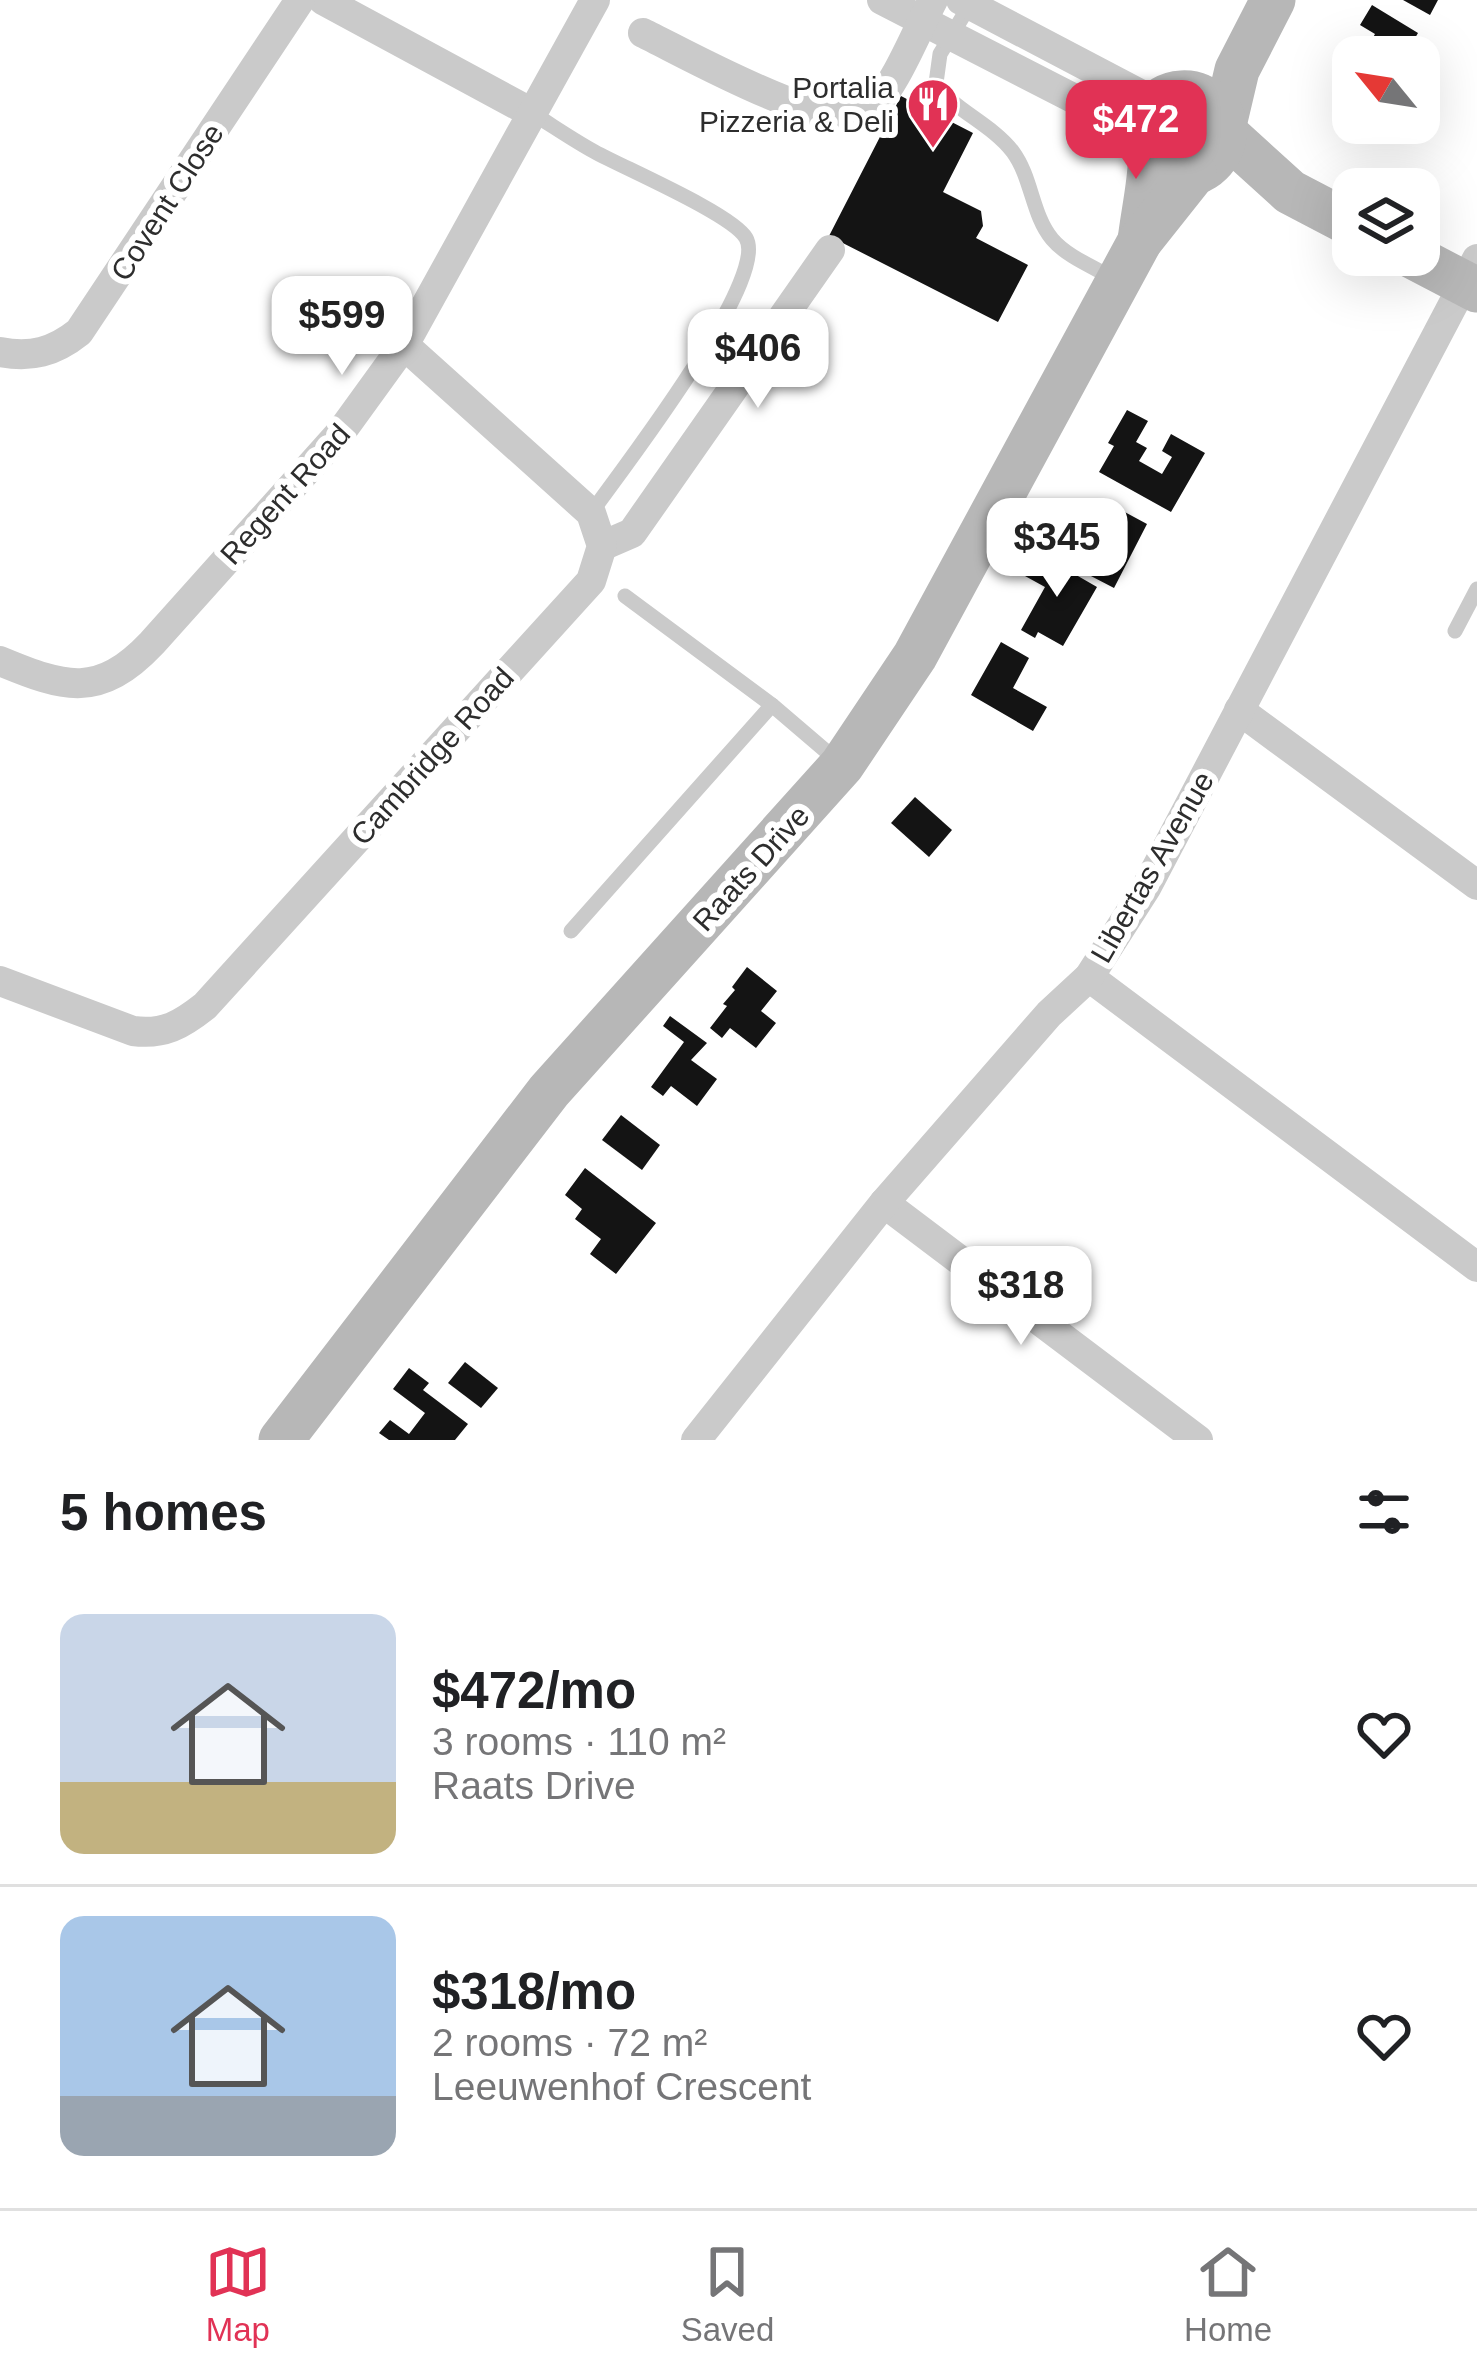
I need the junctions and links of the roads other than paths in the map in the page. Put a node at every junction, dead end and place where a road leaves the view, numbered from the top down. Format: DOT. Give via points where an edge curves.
graph roads {
  1 [pos="301,0"];
  2 [pos="323,0"];
  3 [pos="595,0"];
  4 [pos="882,0"];
  5 [pos="1256,0"];
  6 [pos="1273,0"];
  7 [pos="968,2"];
  8 [pos="927,10"];
  9 [pos="643,34"];
  10 [pos="951,35"];
  11 [pos="532,113"];
  12 [pos="1157,122"];
  13 [pos="1211,150"];
  14 [pos="1332,214"];
  15 [pos="1140,241"];
  16 [pos="830,250"];
  17 [pos="1440,266"];
  18 [pos="1473,278"];
  19 [pos="1119,281"];
  20 [pos="404,345"];
  21 [pos="0,352"];
  22 [pos="591,513"];
  23 [pos="602,546"];
  24 [pos="1477,589"];
  25 [pos="625,596"];
  26 [pos="1455,631"];
  27 [pos="0,661"];
  28 [pos="772,705"];
  29 [pos="1239,710"];
  30 [pos="842,765"];
  31 [pos="1477,885"];
  32 [pos="571,931"];
  33 [pos="1089,977"];
  34 [pos="0,981"];
  35 [pos="884,1202"];
  36 [pos="1477,1267"];
  37 [pos="281,1440"];
  38 [pos="696,1440"];
  39 [pos="1198,1440"];
  1 -- 21 [label="street, Covent Close" via="79,332 48,351"];
  2 -- 11 [label="street"];
  3 -- 11 [label="street, Regent Road"];
  4 -- 8 [label="street"];
  5 -- 12 [label="street" via="1218,64"];
  6 -- 13 [label="street, Raats Drive" via="1237,70"];
  7 -- 10 [label="lane"];
  7 -- 12 [label="street"];
  8 -- 9 [label="street" via="871,109 844,119 795,106"];
  8 -- 10 [label="street"];
  10 -- 12 [label="street"];
  10 -- 19 [label="lane" via="935,73 940,90 1013,152 1050,237"];
  11 -- 20 [label="street, Regent Road"];
  11 -- 22 [label="lane" via="735,226 749,246 745,276 721,326"];
  12 -- 13 [label="street" via="1169,171"];
  12 -- 13 [label="street" via="1208,100"];
  12 -- 15 [label="street, Raats Drive"];
  13 -- 14 [label="street"];
  13 -- 15 [label="street, Raats Drive"];
  15 -- 19 [label="street, Raats Drive"];
  16 -- 23 [label="street" via="632,533"];
  17 -- 18 [label="street"];
  18 -- 29 [label="street, Libertas Avenue"];
  19 -- 30 [label="street, Raats Drive" via="915,656"];
  20 -- 22 [label="street"];
  20 -- 27 [label="street, Regent Road" via="341,432 126,668 76,685"];
  22 -- 23 [label="street"];
  23 -- 34 [label="street, Cambridge Road" via="583,591 180,1025 133,1031"];
  24 -- 26 [label="lane"];
  25 -- 28 [label="lane"];
  28 -- 30 [label="lane"];
  28 -- 32 [label="lane"];
  29 -- 31 [label="street"];
  29 -- 33 [label="street, Libertas Avenue" via="1146,888"];
  30 -- 37 [label="street, Raats Drive" via="549,1091"];
  33 -- 35 [label="street, Libertas Avenue"];
  33 -- 36 [label="street"];
  35 -- 38 [label="street, Libertas Avenue"];
  35 -- 39 [label="street"];
}
